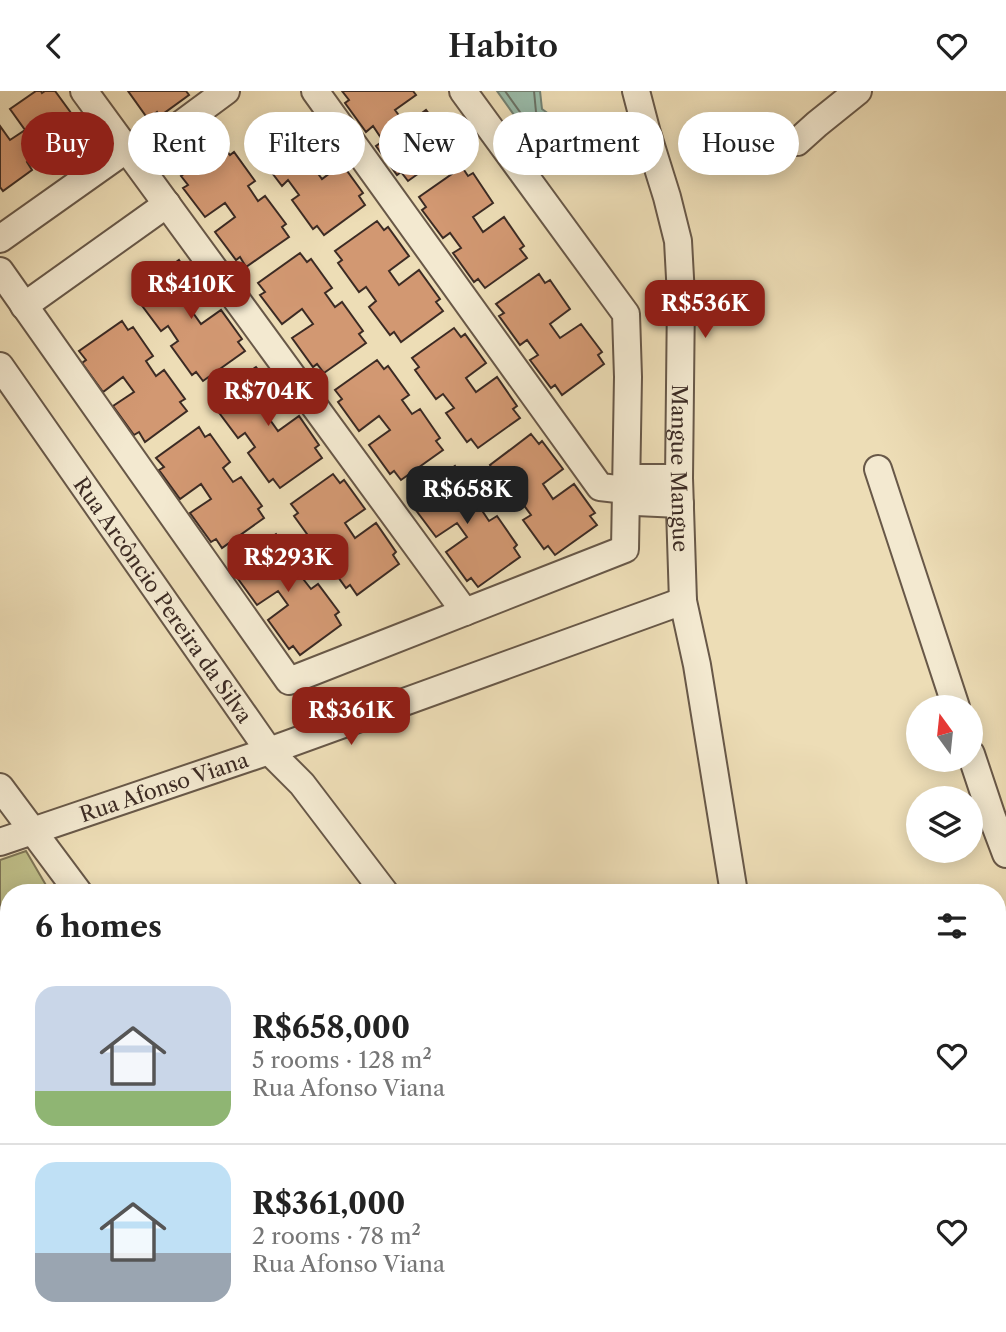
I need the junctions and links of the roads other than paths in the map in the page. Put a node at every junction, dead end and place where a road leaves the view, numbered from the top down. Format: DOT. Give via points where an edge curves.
graph roads {
  1 [pos="84,91"];
  2 [pos="226,91"];
  3 [pos="315,91"];
  4 [pos="463,91"];
  5 [pos="636,91"];
  6 [pos="858,91"];
  7 [pos="194,112"];
  8 [pos="799,140"];
  9 [pos="128,151"];
  10 [pos="128,155"];
  11 [pos="146,175"];
  12 [pos="167,204"];
  13 [pos="0,239"];
  14 [pos="0,271"];
  15 [pos="24,306"];
  16 [pos="0,366"];
  17 [pos="878,469"];
  18 [pos="679,478"];
  19 [pos="626,490"];
  20 [pos="680,504"];
  21 [pos="683,601"];
  22 [pos="465,611"];
  23 [pos="952,695"];
  24 [pos="269,751"];
  25 [pos="980,772"];
  26 [pos="0,787"];
  27 [pos="999,812"];
  28 [pos="33,830"];
  29 [pos="0,842"];
  30 [pos="1006,854"];
  31 [pos="72,884"];
  32 [pos="378,884"];
  33 [pos="733,884"];
  1 -- 9 [label="street"];
  2 -- 7 [label="street"];
  3 -- 19 [label="street" via="600,487"];
  4 -- 19 [label="street" via="626,314"];
  5 -- 18 [label="street, Mangue Mangue" via="678,241"];
  6 -- 8 [label="street"];
  10 -- 13 [label="street"];
  11 -- 12 [label="street"];
  12 -- 15 [label="street"];
  12 -- 22 [label="street"];
  14 -- 15 [label="street"];
  15 -- 22 [label="street" via="289,681"];
  16 -- 24 [label="street, Rua Arcôncio Pereira da Silva"];
  17 -- 23 [label="street"];
  18 -- 19 [label="street" via="638,478"];
  18 -- 20 [label="street, Mangue Mangue"];
  19 -- 20 [label="street" via="636,502"];
  19 -- 22 [label="street" via="625,549"];
  20 -- 21 [label="street, Mangue Mangue"];
  21 -- 24 [label="street, Rua Afonso Viana"];
  21 -- 33 [label="street, Mangue Mangue"];
  24 -- 28 [label="street, Rua Afonso Viana"];
  24 -- 32 [label="street, Rua Arcôncio Pereira da Silva" via="302,784"];
  25 -- 27 [label="street"];
  26 -- 28 [label="street"];
  27 -- 30 [label="street"];
  28 -- 29 [label="street, Rua Afonso Viana"];
  28 -- 31 [label="street"];
}
